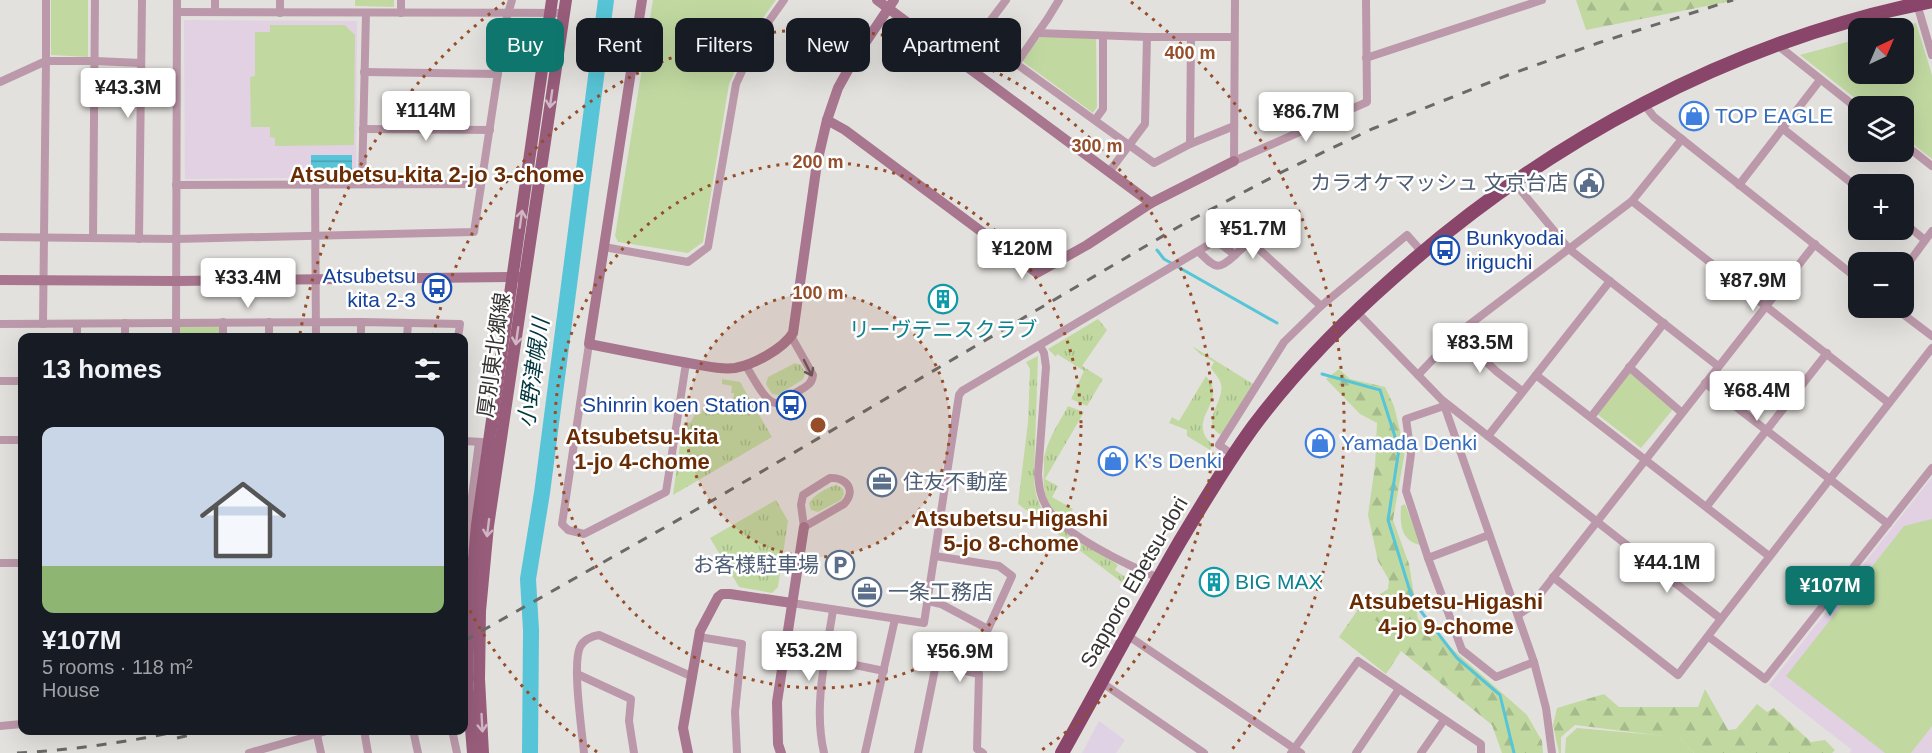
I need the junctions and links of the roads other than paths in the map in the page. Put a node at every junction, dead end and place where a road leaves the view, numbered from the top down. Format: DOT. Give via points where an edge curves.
graph roads {
  1 [pos="46,0"];
  2 [pos="95,0"];
  3 [pos="142,0"];
  4 [pos="177,0"];
  5 [pos="215,0"];
  6 [pos="280,0"];
  7 [pos="401,0"];
  8 [pos="512,0"];
  9 [pos="552,0"];
  10 [pos="566,0"];
  11 [pos="642,0"];
  12 [pos="784,0"];
  13 [pos="877,0"];
  14 [pos="1006,0"];
  15 [pos="1059,0"];
  16 [pos="1235,0"];
  17 [pos="1366,0"];
  18 [pos="1542,0"];
  19 [pos="1932,1"];
  20 [pos="891,4"];
  21 [pos="1917,4"];
  22 [pos="177,12"];
  23 [pos="215,12"];
  24 [pos="280,12"];
  25 [pos="509,12"];
  26 [pos="366,13"];
  27 [pos="400,13"];
  28 [pos="550,13"];
  29 [pos="564,13"];
  30 [pos="908,18"];
  31 [pos="993,18"];
  32 [pos="1038,33"];
  33 [pos="1103,36"];
  34 [pos="1147,37"];
  35 [pos="1191,37"];
  36 [pos="1234,37"];
  37 [pos="1776,44"];
  38 [pos="1932,54"];
  39 [pos="1021,57"];
  40 [pos="1366,58"];
  41 [pos="94,61"];
  42 [pos="46,62"];
  43 [pos="141,63"];
  44 [pos="1021,68"];
  45 [pos="364,72"];
  46 [pos="975,72"];
  47 [pos="498,74"];
  48 [pos="1820,80"];
  49 [pos="0,82"];
  50 [pos="1848,101"];
  51 [pos="1643,103"];
  52 [pos="827,120"];
  53 [pos="1095,120"];
  54 [pos="1234,126"];
  55 [pos="1782,128"];
  56 [pos="363,129"];
  57 [pos="490,130"];
  58 [pos="1682,139"];
  59 [pos="1190,144"];
  60 [pos="1130,145"];
  61 [pos="1914,152"];
  62 [pos="1234,161"];
  63 [pos="1932,166"];
  64 [pos="1109,172"];
  65 [pos="1848,180"];
  66 [pos="1514,182"];
  67 [pos="315,184"];
  68 [pos="362,184"];
  69 [pos="482,184"];
  70 [pos="176,185"];
  71 [pos="1739,185"];
  72 [pos="1632,201"];
  73 [pos="1151,203"];
  74 [pos="1914,231"];
  75 [pos="1932,231"];
  76 [pos="0,237"];
  77 [pos="316,237"];
  78 [pos="43,238"];
  79 [pos="93,238"];
  80 [pos="139,239"];
  81 [pos="176,240"];
  82 [pos="1925,240"];
  83 [pos="1815,244"];
  84 [pos="604,247"];
  85 [pos="1569,249"];
  86 [pos="1199,252"];
  87 [pos="1422,252"];
  88 [pos="1235,255"];
  89 [pos="1914,255"];
  90 [pos="1848,271"];
  91 [pos="519,278"];
  92 [pos="0,280"];
  93 [pos="43,280"];
  94 [pos="316,280"];
  95 [pos="177,281"];
  96 [pos="1610,281"];
  97 [pos="1321,306"];
  98 [pos="1765,306"];
  99 [pos="1356,311"];
  100 [pos="1908,318"];
  101 [pos="223,322"];
  102 [pos="269,322"];
  103 [pos="361,322"];
  104 [pos="125,323"];
  105 [pos="176,323"];
  106 [pos="316,323"];
  107 [pos="408,323"];
  108 [pos="1664,323"];
  109 [pos="0,324"];
  110 [pos="43,324"];
  111 [pos="76,324"];
  112 [pos="77,333"];
  113 [pos="125,333"];
  114 [pos="176,333"];
  115 [pos="223,333"];
  116 [pos="269,333"];
  117 [pos="316,333"];
  118 [pos="361,333"];
  119 [pos="407,333"];
  120 [pos="459,333"];
  121 [pos="1457,334"];
  122 [pos="791,336"];
  123 [pos="1932,336"];
  124 [pos="589,344"];
  125 [pos="1040,346"];
  126 [pos="1932,348"];
  127 [pos="1827,354"];
  128 [pos="686,363"];
  129 [pos="746,366"];
  130 [pos="1718,366"];
  131 [pos="1629,367"];
  132 [pos="1418,375"];
  133 [pos="1536,375"];
  134 [pos="0,381"];
  135 [pos="18,381"];
  136 [pos="1705,383"];
  137 [pos="1522,391"];
  138 [pos="1443,403"];
  139 [pos="1889,403"];
  140 [pos="1682,412"];
  141 [pos="1590,417"];
  142 [pos="1767,431"];
  143 [pos="1488,436"];
  144 [pos="0,440"];
  145 [pos="18,440"];
  146 [pos="468,441"];
  147 [pos="485,442"];
  148 [pos="1233,456"];
  149 [pos="1645,459"];
  150 [pos="1932,468"];
  151 [pos="1829,480"];
  152 [pos="1707,507"];
  153 [pos="1596,522"];
  154 [pos="1888,524"];
  155 [pos="804,527"];
  156 [pos="1489,535"];
  157 [pos="468,536"];
  158 [pos="935,556"];
  159 [pos="1769,556"];
  160 [pos="1428,558"];
  161 [pos="0,563"];
  162 [pos="18,563"];
  163 [pos="1553,577"];
  164 [pos="1159,578"];
  165 [pos="928,601"];
  166 [pos="792,603"];
  167 [pos="833,610"];
  168 [pos="1518,615"];
  169 [pos="896,619"];
  170 [pos="1721,620"];
  171 [pos="1126,635"];
  172 [pos="699,637"];
  173 [pos="1708,637"];
  174 [pos="468,647"];
  175 [pos="826,659"];
  176 [pos="1534,662"];
  177 [pos="884,671"];
  178 [pos="577,674"];
  179 [pos="693,677"];
  180 [pos="1101,682"];
  181 [pos="1399,690"];
  182 [pos="468,692"];
  183 [pos="1444,720"];
  184 [pos="18,724"];
  185 [pos="0,726"];
  186 [pos="317,735"];
  187 [pos="365,735"];
  188 [pos="414,735"];
  189 [pos="453,735"];
  190 [pos="1296,752"];
  191 [pos="249,753"];
  192 [pos="321,753"];
  193 [pos="369,753"];
  194 [pos="418,753"];
  195 [pos="457,753"];
  196 [pos="473,753"];
  197 [pos="483,753"];
  198 [pos="584,753"];
  199 [pos="634,753"];
  200 [pos="688,753"];
  201 [pos="737,753"];
  202 [pos="781,753"];
  203 [pos="824,753"];
  204 [pos="865,753"];
  205 [pos="918,753"];
  206 [pos="983,753"];
  207 [pos="1062,753"];
  208 [pos="1204,753"];
  209 [pos="1356,753"];
  210 [pos="1421,753"];
  211 [pos="1481,753"];
  212 [pos="1552,753"];
  1 -- 42 [label="street"];
  2 -- 41 [label="street"];
  3 -- 43 [label="street"];
  4 -- 22 [label="street"];
  5 -- 23 [label="street"];
  6 -- 24 [label="street"];
  7 -- 27 [label="street"];
  8 -- 25 [label="street"];
  9 -- 28 [label="main road, 厚別東北郷線"];
  10 -- 29 [label="main road, 厚別東北郷線"];
  11 -- 84 [label="street"];
  12 -- 84 [label="street" via="757,38 736,84 708,247 688,261"];
  13 -- 20 [label="street"];
  14 -- 31 [label="street"];
  15 -- 32 [label="street"];
  16 -- 36 [label="street"];
  17 -- 40 [label="street"];
  18 -- 40 [label="street"];
  19 -- 21 [label="highway, Sapporo Ebetsu-dori"];
  20 -- 30 [label="street"];
  20 -- 52 [label="street" via="838,88"];
  21 -- 37 [label="highway, Sapporo Ebetsu-dori"];
  21 -- 38 [label="street"];
  22 -- 23 [label="street"];
  22 -- 70 [label="street"];
  23 -- 24 [label="street"];
  24 -- 26 [label="street"];
  25 -- 27 [label="street"];
  25 -- 28 [label="street"];
  25 -- 47 [label="street"];
  26 -- 27 [label="street"];
  26 -- 45 [label="street"];
  28 -- 29 [label="street"];
  91 -- 28 [label="main road, 厚別東北郷線, one-way"];
  29 -- 91 [label="main road, 厚別東北郷線, one-way"];
  32 -- 33 [label="street"];
  32 -- 39 [label="street"];
  33 -- 34 [label="street"];
  33 -- 53 [label="street" via="1103,109"];
  34 -- 35 [label="street"];
  34 -- 60 [label="street" via="1145,124"];
  35 -- 36 [label="street"];
  35 -- 59 [label="street"];
  36 -- 54 [label="street"];
  37 -- 48 [label="street"];
  37 -- 51 [label="highway, Sapporo Ebetsu-dori"];
  40 -- 62 [label="street" via="1367,102"];
  41 -- 42 [label="street"];
  41 -- 43 [label="street"];
  41 -- 79 [label="street"];
  42 -- 49 [label="street"];
  42 -- 78 [label="street"];
  43 -- 80 [label="street"];
  44 -- 53 [label="street"];
  45 -- 47 [label="street"];
  45 -- 56 [label="street"];
  46 -- 64 [label="street"];
  47 -- 57 [label="street"];
  48 -- 50 [label="street"];
  48 -- 55 [label="street"];
  51 -- 58 [label="street"];
  51 -- 66 [label="highway, Sapporo Ebetsu-dori"];
  52 -- 73 [label="street" via="1037,273"];
  52 -- 122 [label="street" via="819,149"];
  53 -- 60 [label="street"];
  54 -- 59 [label="street"];
  54 -- 62 [label="street"];
  55 -- 65 [label="street"];
  55 -- 71 [label="street"];
  56 -- 57 [label="street"];
  56 -- 68 [label="street"];
  57 -- 69 [label="street"];
  58 -- 71 [label="street"];
  58 -- 72 [label="street"];
  59 -- 60 [label="street" via="1154,163"];
  60 -- 64 [label="street"];
  61 -- 63 [label="street"];
  62 -- 73 [label="street"];
  64 -- 73 [label="street"];
  66 -- 85 [label="street"];
  66 -- 87 [label="highway, Sapporo Ebetsu-dori"];
  67 -- 68 [label="street"];
  67 -- 70 [label="street"];
  67 -- 77 [label="street"];
  68 -- 69 [label="street"];
  69 -- 77 [label="street" via="474,232"];
  70 -- 81 [label="street"];
  71 -- 83 [label="street"];
  72 -- 85 [label="street"];
  72 -- 98 [label="street"];
  74 -- 82 [label="street"];
  75 -- 82 [label="street"];
  76 -- 78 [label="street"];
  77 -- 81 [label="street"];
  77 -- 94 [label="street"];
  78 -- 79 [label="street"];
  78 -- 93 [label="street"];
  79 -- 80 [label="street"];
  80 -- 81 [label="street"];
  81 -- 95 [label="street"];
  82 -- 89 [label="street"];
  83 -- 90 [label="street"];
  83 -- 98 [label="street"];
  84 -- 124 [label="street"];
  85 -- 96 [label="street"];
  85 -- 121 [label="street"];
  86 -- 88 [label="street" via="1215,243"];
  86 -- 88 [label="street" via="1219,267"];
  86 -- 125 [label="street"];
  87 -- 97 [label="street" via="1407,235"];
  87 -- 99 [label="highway, Sapporo Ebetsu-dori"];
  88 -- 97 [label="street" via="1250,241"];
  91 -- 94 [label="street"];
  91 -- 147 [label="main road, 厚別東北郷線"];
  91 -- 197 [label="main road, 厚別東北郷線, one-way" via="480,611"];
  92 -- 93 [label="street"];
  93 -- 95 [label="street"];
  93 -- 110 [label="street"];
  94 -- 95 [label="street"];
  94 -- 106 [label="street"];
  95 -- 105 [label="street"];
  96 -- 108 [label="street"];
  96 -- 133 [label="street"];
  97 -- 148 [label="street" via="1284,342 1219,445"];
  98 -- 127 [label="street"];
  98 -- 130 [label="street"];
  99 -- 132 [label="street"];
  99 -- 148 [label="highway, Sapporo Ebetsu-dori" via="1294,376"];
  100 -- 123 [label="street"];
  101 -- 102 [label="street"];
  101 -- 105 [label="street"];
  101 -- 115 [label="street"];
  102 -- 106 [label="street"];
  102 -- 116 [label="street"];
  103 -- 106 [label="street"];
  103 -- 107 [label="street"];
  103 -- 118 [label="street"];
  104 -- 105 [label="street"];
  104 -- 111 [label="street"];
  104 -- 113 [label="street"];
  105 -- 114 [label="street"];
  106 -- 117 [label="street"];
  107 -- 119 [label="street"];
  107 -- 120 [label="street" via="460,324"];
  108 -- 130 [label="street"];
  108 -- 131 [label="street"];
  109 -- 110 [label="street"];
  110 -- 111 [label="street"];
  111 -- 112 [label="street"];
  121 -- 132 [label="street"];
  121 -- 137 [label="street"];
  122 -- 129 [label="street"];
  122 -- 129 [label="street, one-way" via="813,375 808,386 772,402"];
  124 -- 128 [label="street"];
  124 -- 128 [label="street" via="562,524 568,530 585,534 666,492"];
  125 -- 158 [label="street" via="959,395"];
  125 -- 164 [label="street" via="1046,366 1038,474 1046,507 1069,530"];
  126 -- 139 [label="street"];
  127 -- 139 [label="street"];
  127 -- 142 [label="street"];
  128 -- 129 [label="street" via="727,369"];
  130 -- 136 [label="street"];
  131 -- 140 [label="street"];
  131 -- 141 [label="street"];
  132 -- 138 [label="street"];
  133 -- 137 [label="street"];
  133 -- 141 [label="street"];
  134 -- 135 [label="street"];
  136 -- 140 [label="street"];
  136 -- 142 [label="street"];
  137 -- 143 [label="street"];
  138 -- 143 [label="street"];
  138 -- 156 [label="street"];
  138 -- 160 [label="street" via="1406,419 1412,454 1406,491"];
  139 -- 151 [label="street"];
  140 -- 149 [label="street"];
  141 -- 149 [label="street"];
  142 -- 151 [label="street"];
  142 -- 152 [label="street"];
  143 -- 153 [label="street"];
  144 -- 145 [label="street"];
  146 -- 147 [label="street"];
  147 -- 157 [label="street"];
  147 -- 174 [label="main road, 厚別東北郷線"];
  148 -- 164 [label="highway, Sapporo Ebetsu-dori"];
  149 -- 152 [label="street"];
  149 -- 153 [label="street"];
  150 -- 154 [label="street"];
  151 -- 154 [label="street"];
  151 -- 159 [label="street"];
  152 -- 159 [label="street"];
  153 -- 163 [label="street"];
  153 -- 170 [label="street"];
  154 -- 173 [label="street" via="1764,679"];
  155 -- 155 [label="street" via="803,495 830,478 844,481 850,495 844,504"];
  155 -- 166 [label="street"];
  156 -- 160 [label="street"];
  156 -- 168 [label="street"];
  158 -- 165 [label="street"];
  158 -- 165 [label="street" via="999,566 1012,576 988,629"];
  159 -- 170 [label="street"];
  160 -- 176 [label="street" via="1462,650 1496,676"];
  161 -- 162 [label="street"];
  163 -- 168 [label="street" via="1530,607"];
  163 -- 173 [label="street" via="1678,675"];
  164 -- 171 [label="highway, Sapporo Ebetsu-dori"];
  165 -- 169 [label="street" via="924,623"];
  166 -- 167 [label="street"];
  166 -- 172 [label="street" via="722,594"];
  166 -- 202 [label="street" via="777,702"];
  167 -- 169 [label="street"];
  167 -- 175 [label="street"];
  168 -- 176 [label="street"];
  169 -- 177 [label="street"];
  170 -- 173 [label="street"];
  171 -- 180 [label="highway, Sapporo Ebetsu-dori"];
  171 -- 190 [label="street"];
  172 -- 179 [label="street"];
  172 -- 201 [label="street" via="742,644 735,712"];
  175 -- 177 [label="street"];
  175 -- 203 [label="street" via="819,710"];
  176 -- 212 [label="street"];
  177 -- 204 [label="street"];
  178 -- 179 [label="street" via="581,645 599,635"];
  178 -- 198 [label="street"];
  178 -- 199 [label="street" via="631,699 629,721"];
  179 -- 200 [label="street" via="683,728"];
  180 -- 207 [label="highway, Sapporo Ebetsu-dori"];
  180 -- 208 [label="street"];
  181 -- 183 [label="street"];
  181 -- 190 [label="street" via="1358,662"];
  181 -- 209 [label="street"];
  182 -- 196 [label="main road, 厚別東北郷線"];
  183 -- 210 [label="street"];
  183 -- 211 [label="street" via="1481,744"];
  184 -- 185 [label="street"];
  186 -- 191 [label="street"];
  186 -- 192 [label="street"];
  187 -- 193 [label="street"];
  188 -- 194 [label="street"];
  189 -- 195 [label="street"];
  205 -- 206 [label="street" via="936,664 979,674 977,749"];
}
